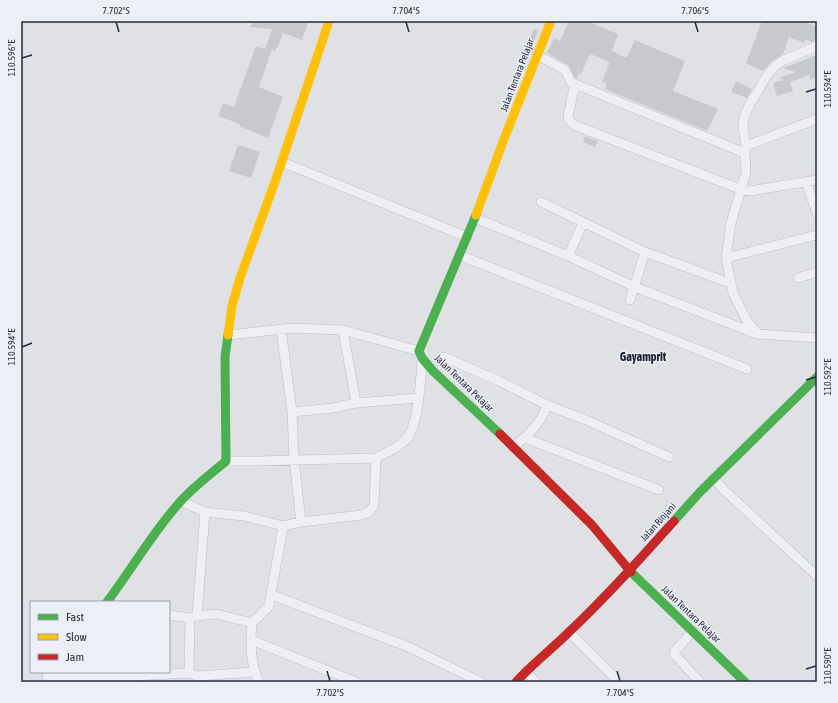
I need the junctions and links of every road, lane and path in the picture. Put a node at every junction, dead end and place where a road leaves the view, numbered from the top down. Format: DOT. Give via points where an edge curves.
graph roads {
  1 [pos="329,21"];
  2 [pos="550,21"];
  3 [pos="817,47"];
  4 [pos="537,55"];
  5 [pos="575,84"];
  6 [pos="817,119"];
  7 [pos="745,150"];
  8 [pos="282,162"];
  9 [pos="817,180"];
  10 [pos="806,182"];
  11 [pos="740,189"];
  12 [pos="541,202"];
  13 [pos="817,213"];
  14 [pos="475,218"];
  15 [pos="583,223"];
  16 [pos="817,235"];
  17 [pos="467,236"];
  18 [pos="645,252"];
  19 [pos="459,254"];
  20 [pos="568,256"];
  21 [pos="726,258"];
  22 [pos="817,272"];
  23 [pos="798,278"];
  24 [pos="730,283"];
  25 [pos="635,287"];
  26 [pos="630,300"];
  27 [pos="281,329"];
  28 [pos="343,330"];
  29 [pos="758,334"];
  30 [pos="228,335"];
  31 [pos="817,338"];
  32 [pos="421,355"];
  33 [pos="444,357"];
  34 [pos="747,369"];
  35 [pos="817,377"];
  36 [pos="419,398"];
  37 [pos="356,403"];
  38 [pos="547,405"];
  39 [pos="292,412"];
  40 [pos="525,438"];
  41 [pos="513,447"];
  42 [pos="669,457"];
  43 [pos="376,458"];
  44 [pos="294,459"];
  45 [pos="226,461"];
  46 [pos="714,479"];
  47 [pos="659,490"];
  48 [pos="181,501"];
  49 [pos="205,512"];
  50 [pos="301,522"];
  51 [pos="283,526"];
  52 [pos="630,571"];
  53 [pos="817,576"];
  54 [pos="272,595"];
  55 [pos="108,601"];
  56 [pos="170,615"];
  57 [pos="193,617"];
  58 [pos="252,623"];
  59 [pos="693,631"];
  60 [pos="569,632"];
  61 [pos="251,640"];
  62 [pos="526,671"];
  63 [pos="254,672"];
  64 [pos="137,676"];
  65 [pos="46,677"];
  66 [pos="195,677"];
  67 [pos="259,682"];
  68 [pos="356,682"];
  69 [pos="481,682"];
  70 [pos="516,682"];
  71 [pos="536,682"];
  72 [pos="619,682"];
  73 [pos="700,682"];
  74 [pos="745,682"];
  1 -- 8 [label="main road"];
  2 -- 4 [label="main road, Jalan Tentara Pelajar"];
  3 -- 7 [label="street" via="784,60 768,74 744,117"];
  4 -- 5 [label="street" via="565,70 571,82"];
  4 -- 14 [label="main road, Jalan Tentara Pelajar"];
  5 -- 7 [label="street"];
  5 -- 11 [label="street" via="568,116 574,125"];
  6 -- 7 [label="street"];
  7 -- 11 [label="street" via="746,172"];
  8 -- 17 [label="street"];
  8 -- 30 [label="main road" via="240,278 232,306"];
  9 -- 10 [label="street"];
  10 -- 11 [label="street" via="748,191"];
  10 -- 13 [label="street"];
  11 -- 21 [label="street" via="730,223"];
  12 -- 15 [label="street"];
  14 -- 17 [label="main road, Jalan Tentara Pelajar"];
  14 -- 20 [label="street"];
  15 -- 18 [label="street"];
  15 -- 20 [label="street"];
  16 -- 21 [label="street"];
  17 -- 19 [label="main road, Jalan Tentara Pelajar"];
  18 -- 24 [label="street"];
  18 -- 25 [label="street"];
  19 -- 32 [label="main road, Jalan Tentara Pelajar"];
  19 -- 34 [label="street"];
  20 -- 25 [label="street"];
  21 -- 24 [label="street"];
  22 -- 23 [label="street"];
  24 -- 29 [label="street" via="747,321"];
  25 -- 26 [label="street"];
  25 -- 29 [label="street"];
  27 -- 28 [label="street"];
  27 -- 30 [label="street"];
  27 -- 39 [label="street"];
  28 -- 32 [label="street"];
  28 -- 37 [label="street"];
  29 -- 31 [label="street"];
  30 -- 45 [label="main road" via="225,357"];
  32 -- 36 [label="street"];
  32 -- 41 [label="main road, Jalan Tentara Pelajar" via="433,371"];
  33 -- 38 [label="street"];
  35 -- 46 [label="main road, Jalan Rinjani"];
  36 -- 37 [label="street"];
  36 -- 43 [label="street" via="412,429 407,438"];
  37 -- 39 [label="street"];
  38 -- 40 [label="street" via="543,417"];
  38 -- 42 [label="street"];
  39 -- 44 [label="street"];
  40 -- 41 [label="street"];
  40 -- 47 [label="street"];
  41 -- 52 [label="main road, Jalan Tentara Pelajar" via="592,525"];
  43 -- 44 [label="street"];
  43 -- 50 [label="street" via="374,505 369,512"];
  44 -- 45 [label="street"];
  44 -- 50 [label="street"];
  45 -- 48 [label="main road"];
  46 -- 52 [label="main road, Jalan Rinjani"];
  46 -- 53 [label="street"];
  48 -- 49 [label="street"];
  48 -- 55 [label="main road" via="153,535"];
  49 -- 51 [label="street" via="244,516"];
  49 -- 57 [label="street"];
  50 -- 51 [label="street"];
  51 -- 54 [label="street"];
  52 -- 59 [label="main road, Jalan Tentara Pelajar"];
  52 -- 60 [label="main road, Jalan Rinjani"];
  54 -- 58 [label="street" via="270,606"];
  54 -- 69 [label="street" via="406,646"];
  56 -- 57 [label="street"];
  57 -- 58 [label="street" via="217,614"];
  57 -- 66 [label="street"];
  58 -- 61 [label="street"];
  59 -- 73 [label="street" via="674,654"];
  59 -- 74 [label="main road, Jalan Tentara Pelajar"];
  60 -- 62 [label="main road, Jalan Rinjani"];
  60 -- 72 [label="street"];
  61 -- 63 [label="street"];
  61 -- 68 [label="street"];
  62 -- 70 [label="main road, Jalan Rinjani"];
  62 -- 71 [label="street"];
  63 -- 66 [label="street"];
  63 -- 67 [label="street"];
  64 -- 65 [label="street"];
  64 -- 66 [label="street"];
}
